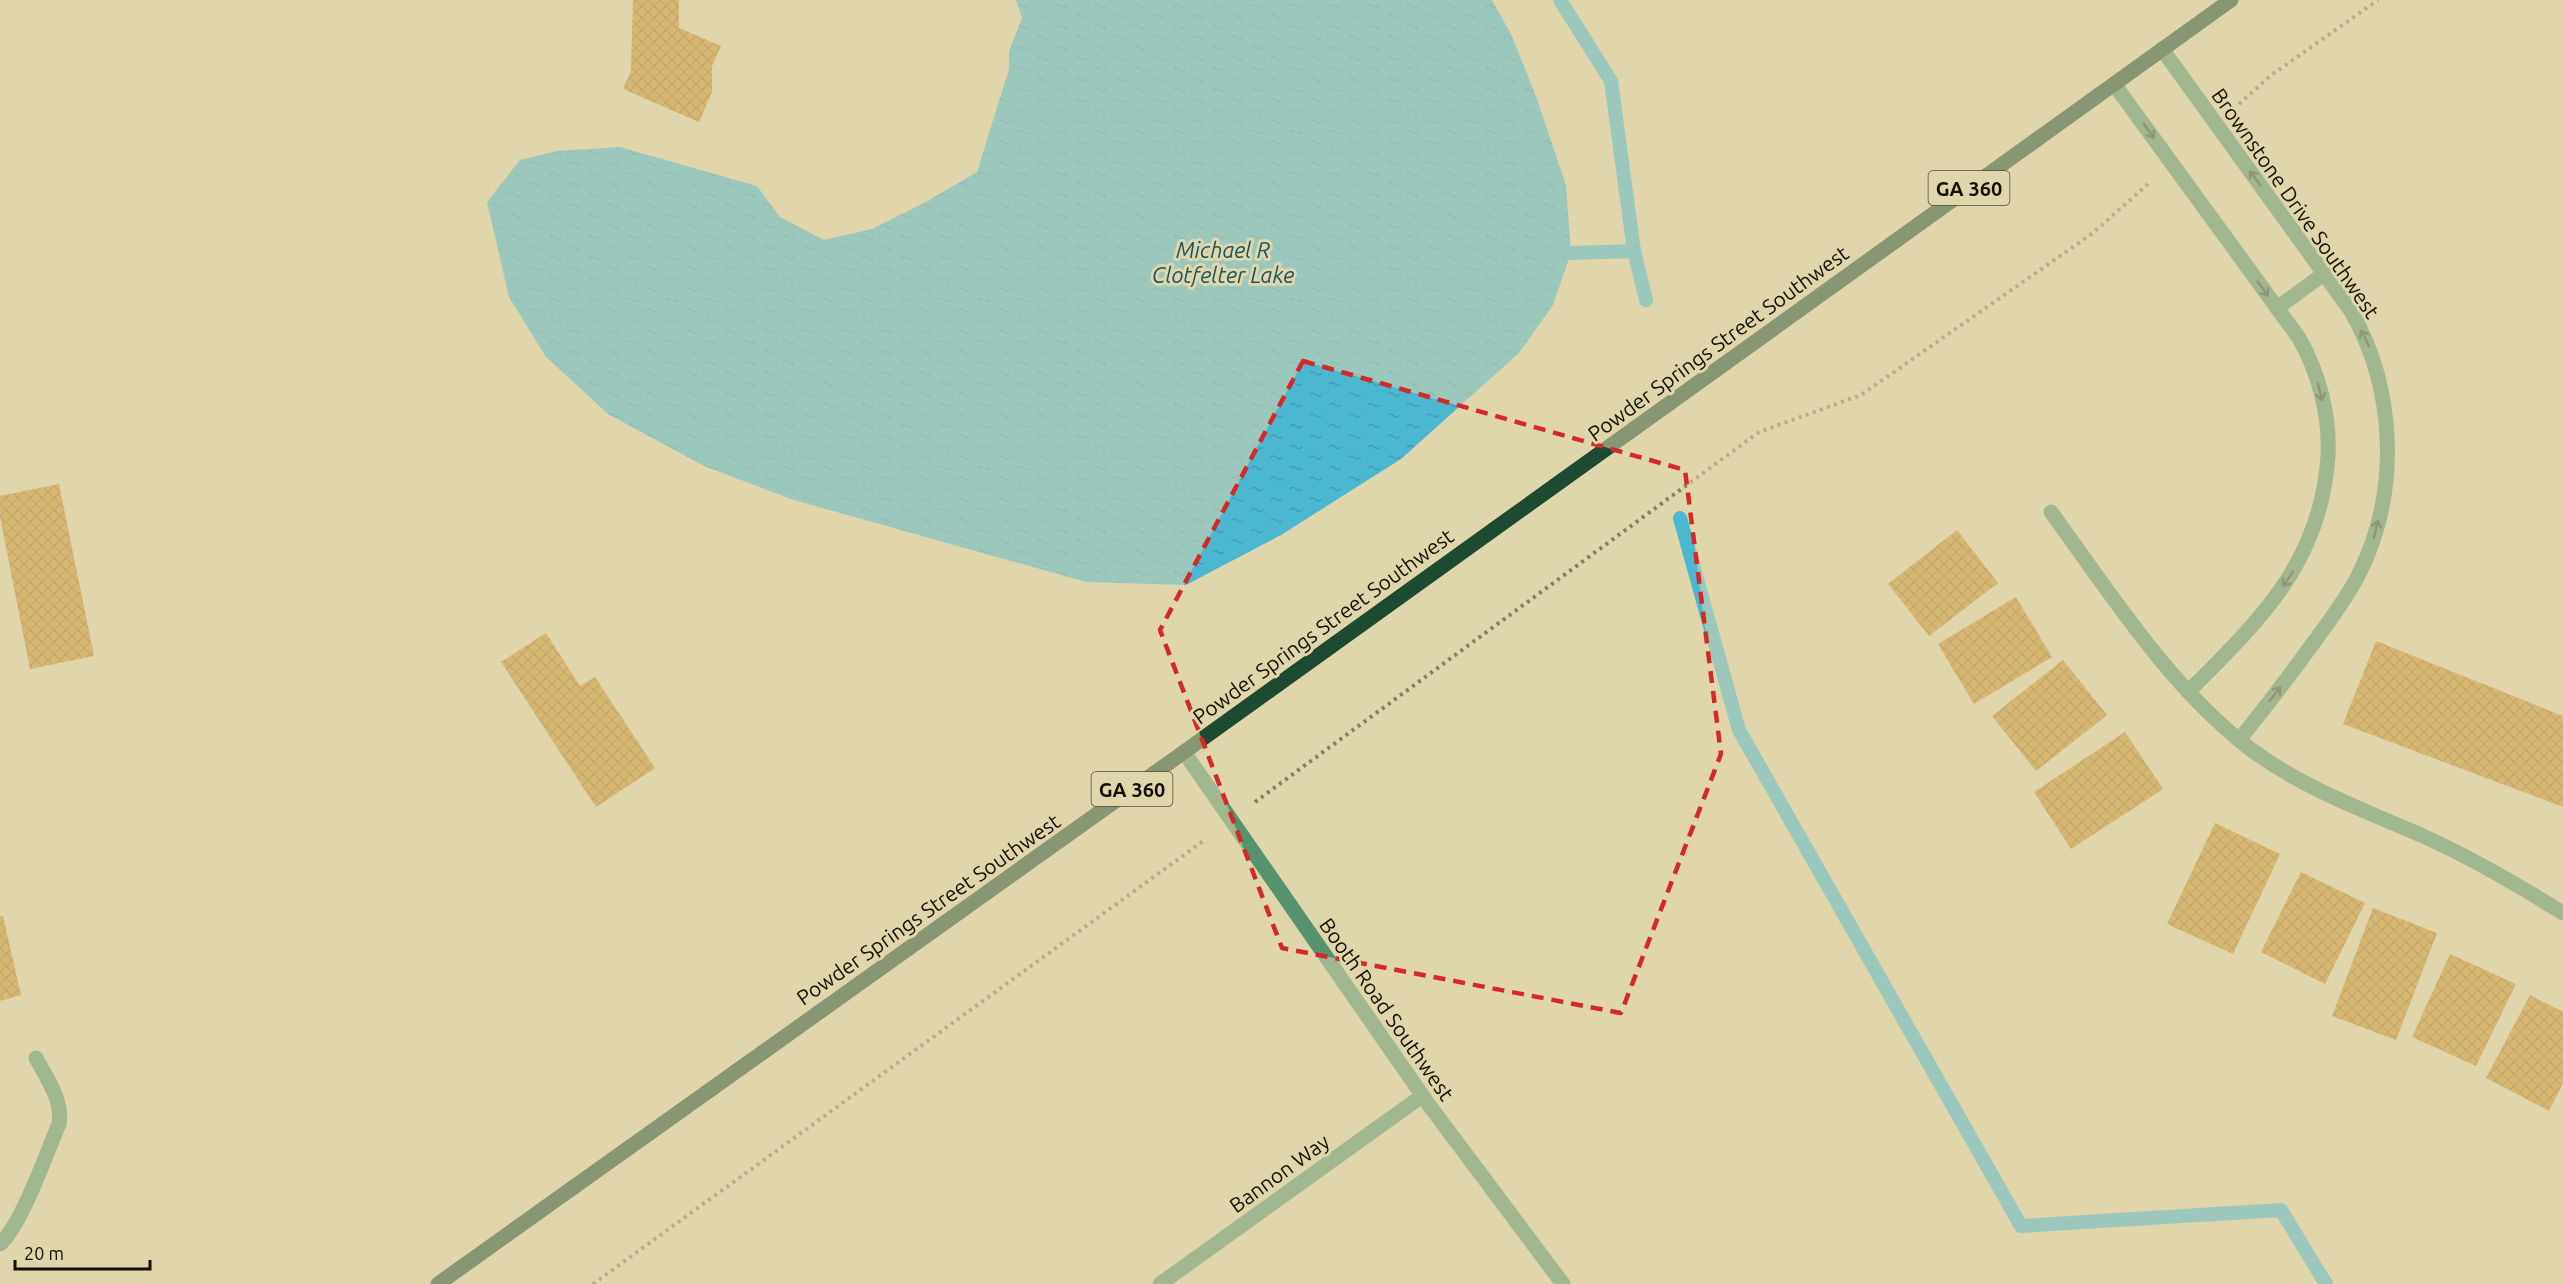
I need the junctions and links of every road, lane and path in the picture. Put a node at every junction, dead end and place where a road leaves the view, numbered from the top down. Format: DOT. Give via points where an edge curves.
graph roads {
  1 [pos="2231,0"];
  2 [pos="2378,0"];
  3 [pos="2162,49"];
  4 [pos="2114,84"];
  5 [pos="2216,124"];
  6 [pos="2172,164"];
  7 [pos="2325,273"];
  8 [pos="2277,308"];
  9 [pos="2051,512"];
  10 [pos="2188,692"];
  11 [pos="2239,740"];
  12 [pos="1184,752"];
  13 [pos="1230,821"];
  14 [pos="2563,912"];
  15 [pos="36,1058"];
  16 [pos="1422,1096"];
  17 [pos="0,1244"];
  18 [pos="438,1284"];
  19 [pos="593,1284"];
  20 [pos="1160,1284"];
  21 [pos="1563,1284"];
  1 -- 3 [label="main road, Powder Springs Street Southwest / GA 360"];
  2 -- 5 [label="path" via="2270,76"];
  3 -- 4 [label="main road, Powder Springs Street Southwest / GA 360"];
  3 -- 5 [label="street, Brownstone Drive Southwest"];
  4 -- 6 [label="street, one-way"];
  4 -- 12 [label="main road, Powder Springs Street Southwest / GA 360"];
  7 -- 5 [label="street, Brownstone Drive Southwest, one-way"];
  6 -- 8 [label="street, one-way"];
  6 -- 13 [label="path" via="2093,233 1862,395 1759,432"];
  7 -- 8 [label="street"];
  11 -- 7 [label="street, Brownstone Drive Southwest, one-way" via="2321,633 2359,574 2373,542 2385,490 2386,420 2375,362 2356,320"];
  8 -- 10 [label="street, one-way" via="2307,351 2317,378 2328,429 2322,502 2310,540 2282,588"];
  9 -- 10 [label="street" via="2149,646"];
  10 -- 11 [label="street"];
  11 -- 14 [label="street" via="2330,798 2425,837"];
  12 -- 13 [label="street, Booth Road Southwest"];
  12 -- 18 [label="main road, Powder Springs Street Southwest / GA 360"];
  13 -- 16 [label="street, Booth Road Southwest"];
  13 -- 19 [label="path"];
  15 -- 17 [label="street" via="58,1100 59,1124 21,1211"];
  16 -- 20 [label="street, Bannon Way"];
  16 -- 21 [label="street, Booth Road Southwest"];
}
